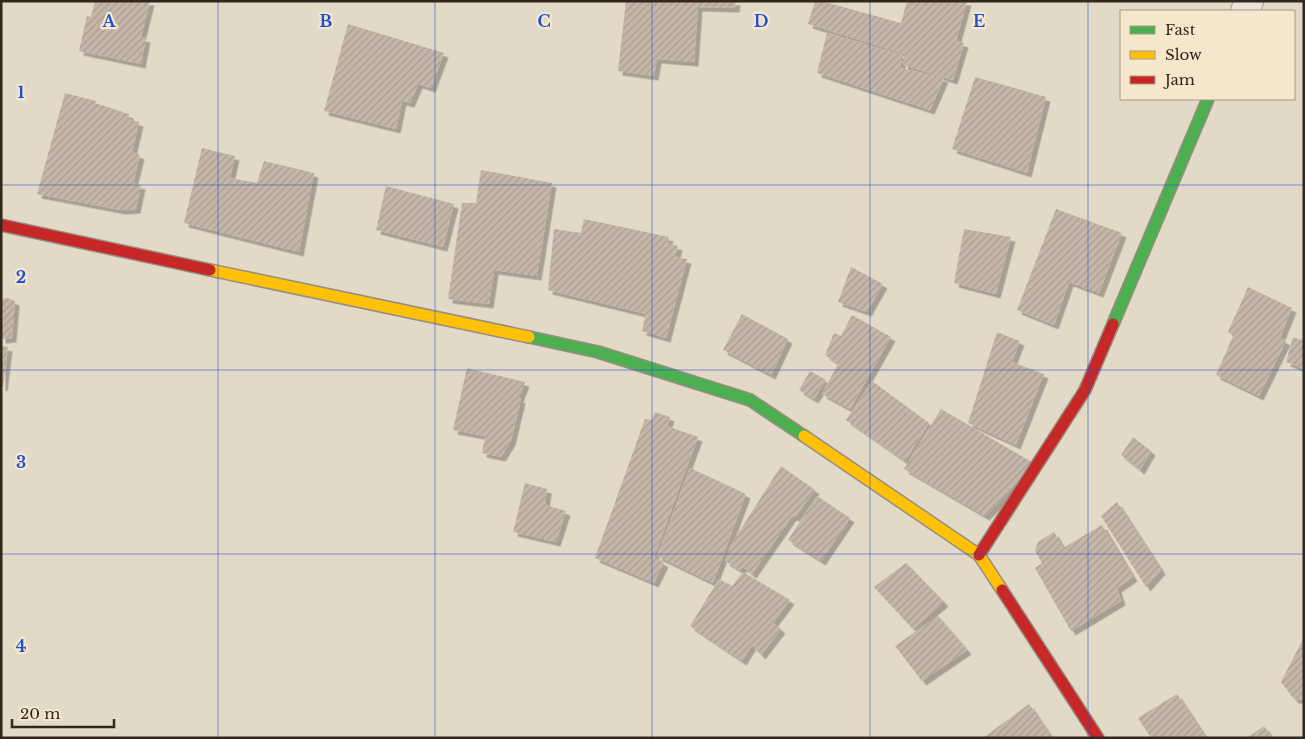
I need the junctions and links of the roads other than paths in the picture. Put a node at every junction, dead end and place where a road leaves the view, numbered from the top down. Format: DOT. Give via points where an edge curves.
graph roads {
  1 [pos="1208,100"];
  2 [pos="1,225"];
  3 [pos="979,555"];
  4 [pos="1098,738"];
  1 -- 3 [label="main road" via="1085,390"];
  2 -- 3 [label="main road" via="598,352 750,400"];
  3 -- 4 [label="main road"];
}
